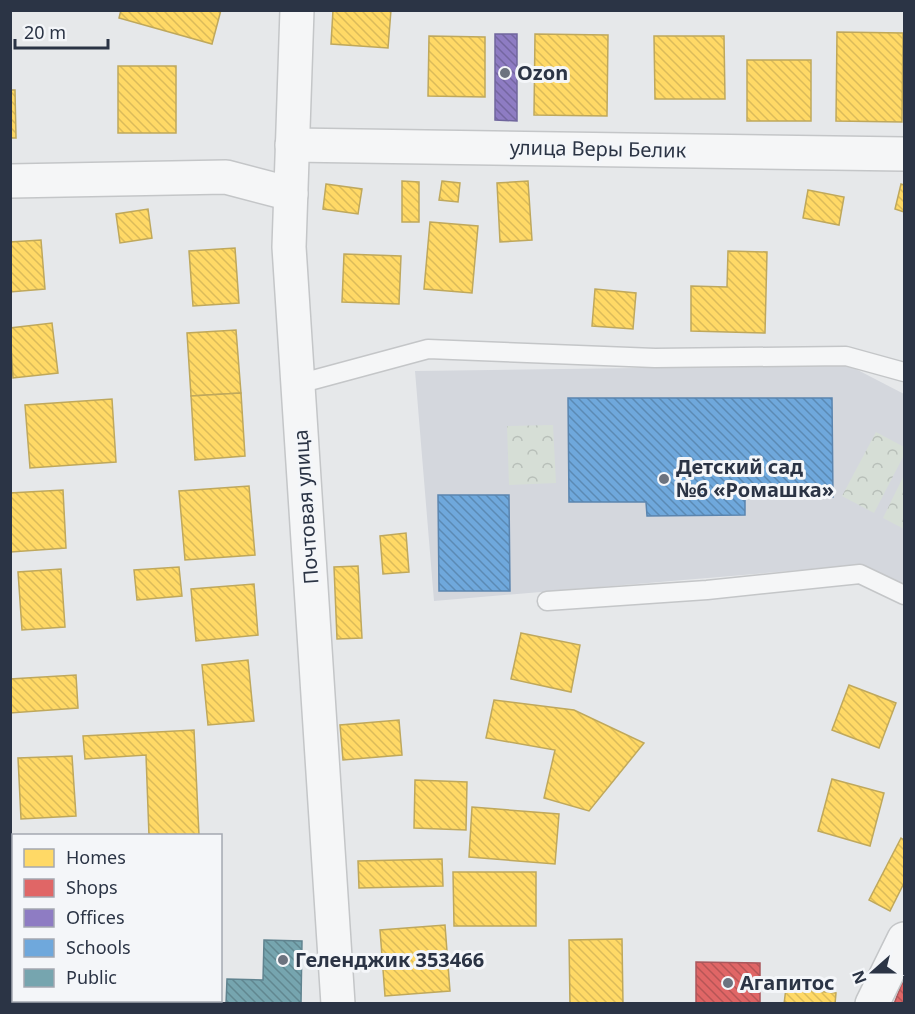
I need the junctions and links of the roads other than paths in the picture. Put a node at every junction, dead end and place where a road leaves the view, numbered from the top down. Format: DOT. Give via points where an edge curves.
graph roads {
  1 [pos="297,10"];
  2 [pos="292,145"];
  3 [pos="904,154"];
  4 [pos="10,181"];
  5 [pos="291,194"];
  6 [pos="904,372"];
  7 [pos="298,384"];
  8 [pos="904,595"];
  9 [pos="547,601"];
  10 [pos="904,939"];
  11 [pos="338,1004"];
  12 [pos="872,1004"];
  1 -- 2 [label="street, Почтовая улица"];
  2 -- 3 [label="street, улица Веры Белик"];
  2 -- 5 [label="street, Почтовая улица"];
  4 -- 5 [label="street" via="226,177"];
  5 -- 7 [label="street, Почтовая улица" via="289,247"];
  6 -- 7 [label="lane" via="846,356 655,358 428,349"];
  7 -- 11 [label="street, Почтовая улица"];
  8 -- 9 [label="lane" via="860,574"];
  10 -- 12 [label="street"];
}
